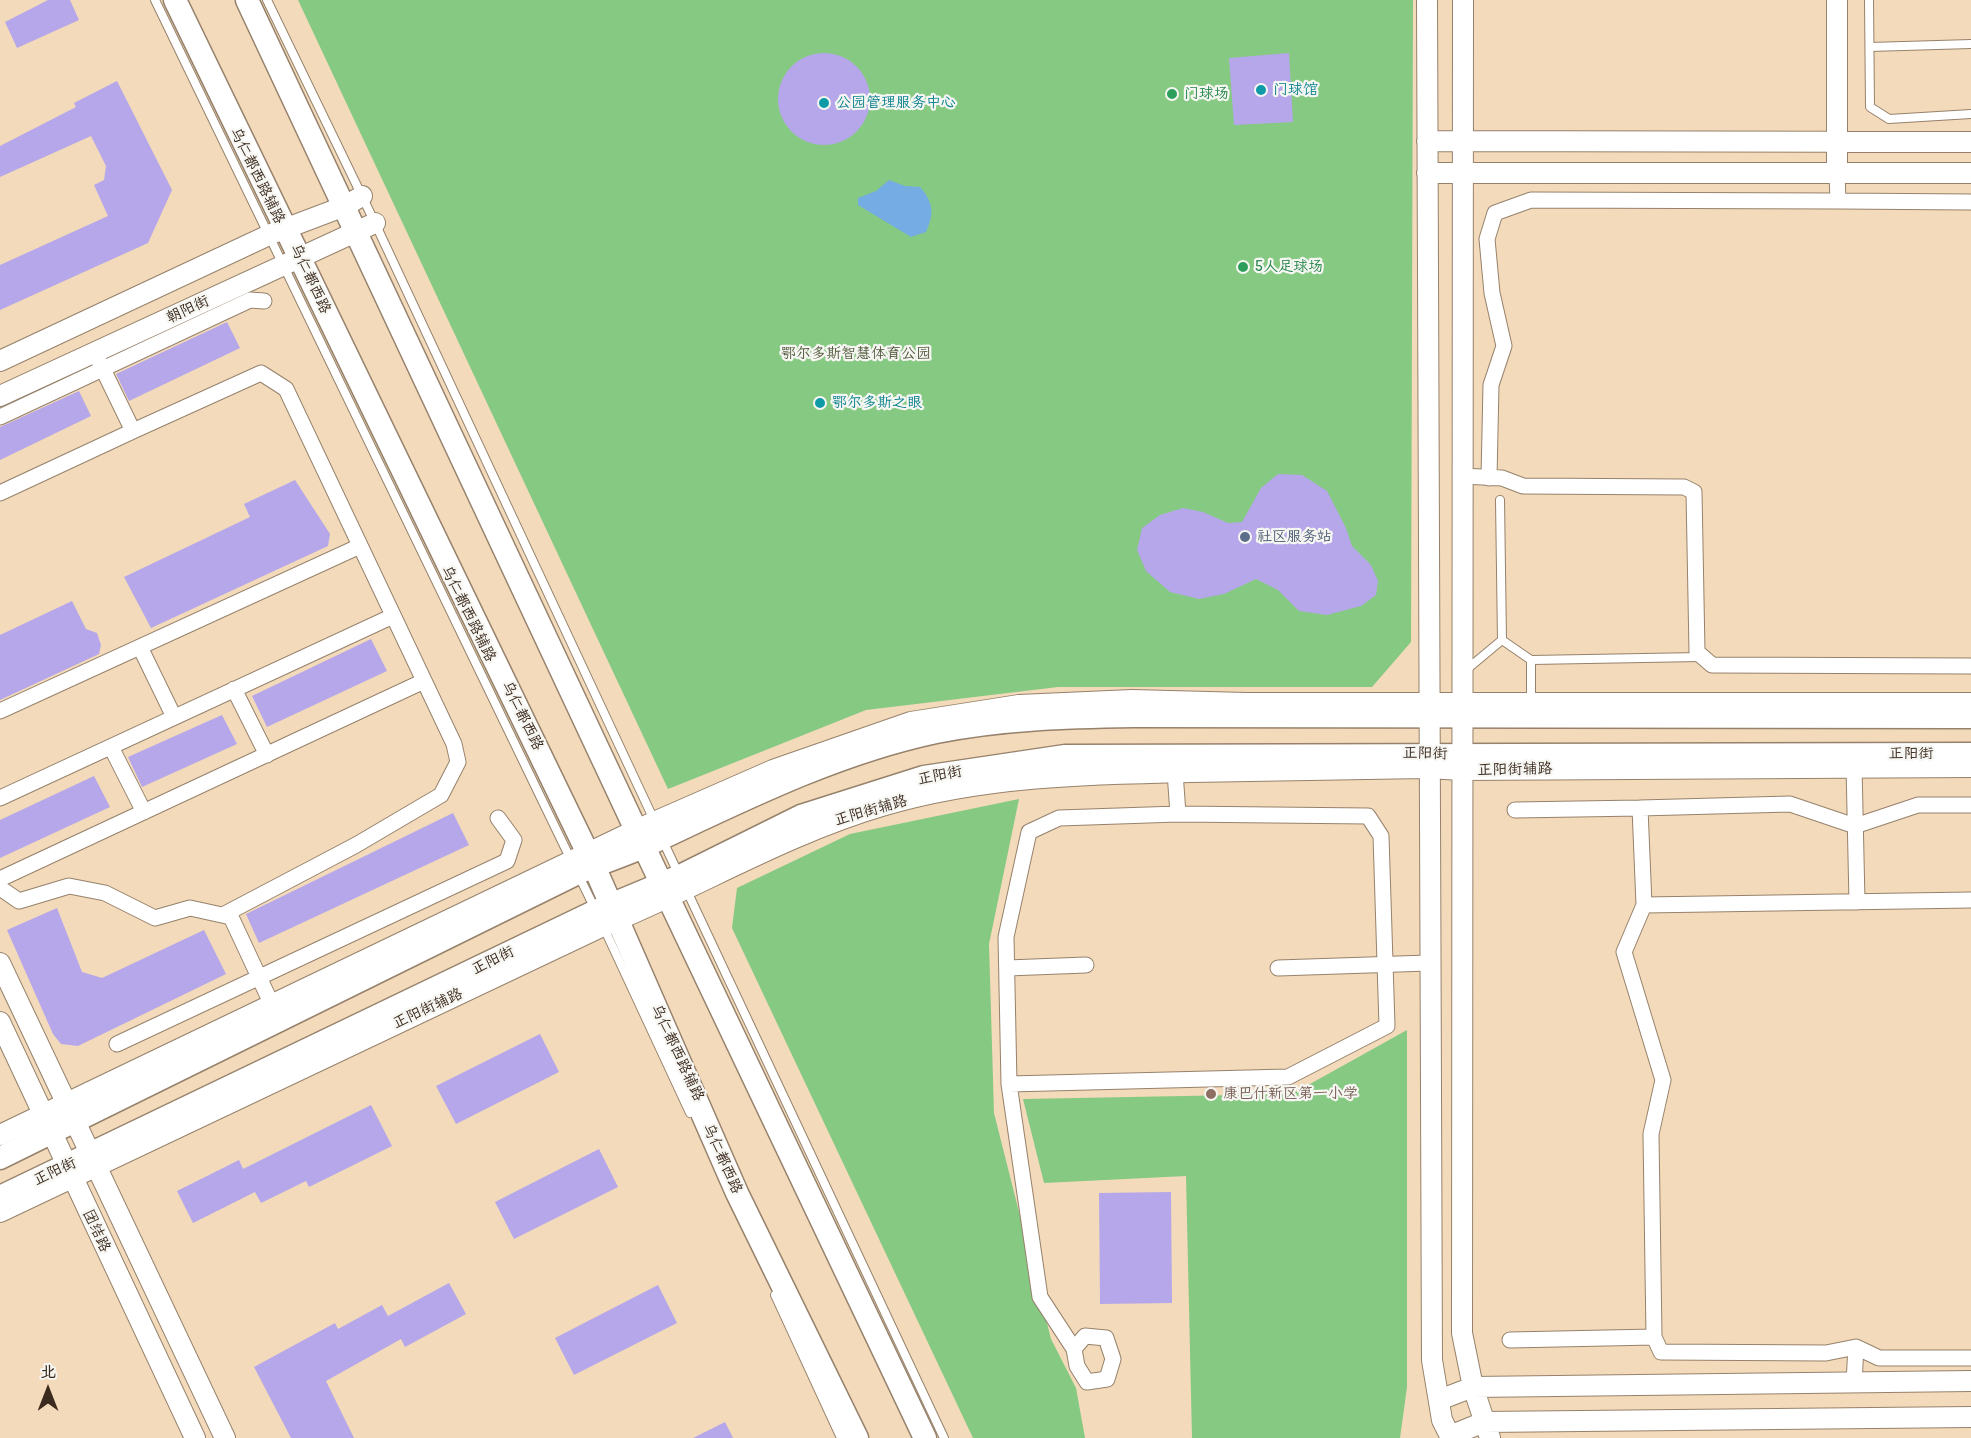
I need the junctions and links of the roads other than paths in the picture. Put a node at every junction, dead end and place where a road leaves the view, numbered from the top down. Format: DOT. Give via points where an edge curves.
graph roads {
  1 [pos="155,0"];
  2 [pos="175,0"];
  3 [pos="247,0"];
  4 [pos="267,0"];
  5 [pos="1427,0"];
  6 [pos="1462,0"];
  7 [pos="1837,0"];
  8 [pos="1869,0"];
  9 [pos="1971,45"];
  10 [pos="1870,47"];
  11 [pos="1971,114"];
  12 [pos="1427,141"];
  13 [pos="1462,141"];
  14 [pos="1837,141"];
  15 [pos="1971,142"];
  16 [pos="1427,173"];
  17 [pos="1837,173"];
  18 [pos="1971,173"];
  19 [pos="1462,174"];
  20 [pos="353,201"];
  21 [pos="1838,201"];
  22 [pos="1971,202"];
  23 [pos="366,228"];
  24 [pos="278,231"];
  25 [pos="292,262"];
  26 [pos="264,301"];
  27 [pos="99,360"];
  28 [pos="0,361"];
  29 [pos="0,396"];
  30 [pos="0,417"];
  31 [pos="133,431"];
  32 [pos="1462,476"];
  33 [pos="1490,478"];
  34 [pos="0,493"];
  35 [pos="1500,500"];
  36 [pos="360,546"];
  37 [pos="393,616"];
  38 [pos="1502,640"];
  39 [pos="140,646"];
  40 [pos="1703,657"];
  41 [pos="1531,660"];
  42 [pos="1971,666"];
  43 [pos="1462,673"];
  44 [pos="424,681"];
  45 [pos="234,689"];
  46 [pos="1531,702"];
  47 [pos="1971,702"];
  48 [pos="1427,708"];
  49 [pos="1462,710"];
  50 [pos="0,711"];
  51 [pos="174,717"];
  52 [pos="1971,717"];
  53 [pos="111,747"];
  54 [pos="267,754"];
  55 [pos="1971,754"];
  56 [pos="1428,761"];
  57 [pos="1462,763"];
  58 [pos="1854,766"];
  59 [pos="1971,767"];
  60 [pos="1175,772"];
  61 [pos="0,798"];
  62 [pos="1971,805"];
  63 [pos="1640,808"];
  64 [pos="1515,810"];
  65 [pos="144,812"];
  66 [pos="1178,814"];
  67 [pos="498,818"];
  68 [pos="1855,826"];
  69 [pos="649,834"];
  70 [pos="583,863"];
  71 [pos="0,879"];
  72 [pos="674,887"];
  73 [pos="0,888"];
  74 [pos="1971,900"];
  75 [pos="1857,902"];
  76 [pos="1644,905"];
  77 [pos="223,915"];
  78 [pos="606,916"];
  79 [pos="0,963"];
  80 [pos="1385,963"];
  81 [pos="1429,963"];
  82 [pos="1086,965"];
  83 [pos="1007,968"];
  84 [pos="1278,968"];
  85 [pos="259,977"];
  86 [pos="272,1005"];
  87 [pos="0,1022"];
  88 [pos="117,1044"];
  89 [pos="1010,1084"];
  90 [pos="70,1111"];
  91 [pos="692,1118"];
  92 [pos="47,1123"];
  93 [pos="0,1135"];
  94 [pos="0,1158"];
  95 [pos="94,1160"];
  96 [pos="68,1172"];
  97 [pos="717,1172"];
  98 [pos="0,1197"];
  99 [pos="0,1212"];
  100 [pos="747,1235"];
  101 [pos="772,1289"];
  102 [pos="1654,1338"];
  103 [pos="1510,1340"];
  104 [pos="1856,1347"];
  105 [pos="1074,1349"];
  106 [pos="1971,1358"];
  107 [pos="1971,1381"];
  108 [pos="1854,1382"];
  109 [pos="1473,1387"];
  110 [pos="1439,1400"];
  111 [pos="1971,1417"];
  112 [pos="1487,1430"];
  113 [pos="1450,1437"];
  114 [pos="195,1438"];
  115 [pos="225,1438"];
  116 [pos="841,1438"];
  117 [pos="857,1438"];
  118 [pos="925,1438"];
  119 [pos="944,1438"];
  1 -- 24 [label="lane, 乌仁都西路辅路"];
  2 -- 24 [label="main road, 乌仁都西路"];
  3 -- 20 [label="main road"];
  4 -- 20 [label="lane"];
  5 -- 12 [label="street"];
  6 -- 13 [label="street"];
  7 -- 14 [label="street"];
  8 -- 10 [label="lane"];
  9 -- 10 [label="lane"];
  10 -- 11 [label="lane" via="1870,107 1888,119"];
  12 -- 13 [label="street"];
  12 -- 16 [label="street"];
  13 -- 14 [label="street"];
  13 -- 19 [label="street"];
  14 -- 15 [label="street"];
  14 -- 17 [label="street"];
  16 -- 19 [label="street"];
  16 -- 48 [label="street"];
  17 -- 18 [label="street"];
  17 -- 19 [label="street"];
  17 -- 21 [label="street"];
  19 -- 32 [label="street"];
  20 -- 23 [label="main road"];
  20 -- 24 [label="street"];
  21 -- 22 [label="street"];
  21 -- 33 [label="street" via="1531,200 1495,213 1487,240 1492,293 1504,346 1491,385"];
  23 -- 25 [label="street, 朝阳街"];
  23 -- 69 [label="main road"];
  24 -- 25 [label="main road, 乌仁都西路"];
  24 -- 28 [label="street"];
  25 -- 27 [label="street, 朝阳街"];
  25 -- 70 [label="main road, 乌仁都西路"];
  26 -- 27 [label="street" via="250,300"];
  27 -- 29 [label="street, 朝阳街"];
  27 -- 30 [label="street"];
  27 -- 31 [label="street"];
  31 -- 34 [label="street"];
  31 -- 36 [label="street" via="261,373 286,389"];
  32 -- 33 [label="street"];
  32 -- 43 [label="street"];
  33 -- 40 [label="street" via="1523,486 1684,487 1694,492 1696,652"];
  35 -- 38 [label="lane"];
  36 -- 37 [label="street"];
  36 -- 39 [label="street"];
  37 -- 44 [label="street"];
  37 -- 45 [label="street"];
  38 -- 41 [label="lane"];
  38 -- 43 [label="lane"];
  39 -- 50 [label="street"];
  39 -- 51 [label="street"];
  40 -- 41 [label="lane"];
  40 -- 42 [label="street" via="1712,665"];
  41 -- 46 [label="lane"];
  43 -- 49 [label="street"];
  44 -- 54 [label="street"];
  44 -- 77 [label="street" via="454,744 458,762 441,795"];
  45 -- 51 [label="street"];
  45 -- 54 [label="street"];
  46 -- 47 [label="street"];
  46 -- 49 [label="street"];
  48 -- 49 [label="main road"];
  48 -- 56 [label="street"];
  48 -- 69 [label="main road" via="1028,718 936,732 865,751"];
  49 -- 52 [label="main road"];
  49 -- 57 [label="street"];
  51 -- 53 [label="street"];
  53 -- 61 [label="street"];
  53 -- 65 [label="street"];
  54 -- 65 [label="street"];
  55 -- 57 [label="main road, 正阳街"];
  56 -- 57 [label="main road, 正阳街"];
  56 -- 60 [label="street, 正阳街辅路"];
  56 -- 72 [label="main road, 正阳街" via="1065,756 924,777 801,816"];
  56 -- 81 [label="street"];
  57 -- 58 [label="street, 正阳街辅路"];
  57 -- 109 [label="street" via="1462,1333"];
  58 -- 59 [label="street, 正阳街辅路"];
  58 -- 68 [label="street"];
  60 -- 66 [label="street"];
  60 -- 72 [label="street, 正阳街辅路" via="1071,774 945,791 825,824"];
  62 -- 68 [label="street" via="1918,805"];
  63 -- 64 [label="street"];
  63 -- 68 [label="street" via="1790,804"];
  63 -- 76 [label="street"];
  65 -- 71 [label="street"];
  66 -- 80 [label="street" via="1368,816 1381,836"];
  66 -- 83 [label="street" via="1059,818 1029,832 1006,937"];
  67 -- 85 [label="street" via="514,840 507,861"];
  68 -- 75 [label="street"];
  69 -- 70 [label="main road"];
  69 -- 72 [label="main road"];
  70 -- 78 [label="main road, 乌仁都西路"];
  70 -- 86 [label="street"];
  70 -- 90 [label="main road"];
  72 -- 78 [label="main road, 正阳街"];
  72 -- 118 [label="main road"];
  72 -- 119 [label="lane"];
  73 -- 77 [label="street" via="19,901 69,886 105,893 154,918 189,908"];
  74 -- 75 [label="street"];
  75 -- 76 [label="street"];
  76 -- 102 [label="street" via="1624,952 1663,1080 1651,1134"];
  77 -- 85 [label="street" via="231,917"];
  78 -- 91 [label="lane, 乌仁都西路辅路"];
  78 -- 95 [label="main road, 正阳街"];
  78 -- 117 [label="main road, 乌仁都西路"];
  79 -- 90 [label="street"];
  80 -- 81 [label="street"];
  80 -- 84 [label="street"];
  80 -- 89 [label="street" via="1387,1026 1288,1077"];
  81 -- 110 [label="street" via="1432,1360"];
  82 -- 83 [label="street"];
  83 -- 89 [label="street"];
  85 -- 86 [label="street"];
  85 -- 88 [label="street"];
  86 -- 90 [label="street"];
  87 -- 92 [label="street, 团结路"];
  89 -- 105 [label="street" via="1040,1297"];
  90 -- 92 [label="main road"];
  90 -- 95 [label="street"];
  92 -- 93 [label="street"];
  92 -- 94 [label="main road"];
  92 -- 96 [label="street, 团结路"];
  95 -- 96 [label="main road, 正阳街"];
  95 -- 115 [label="street"];
  96 -- 98 [label="main road, 正阳街"];
  96 -- 99 [label="street"];
  96 -- 114 [label="street, 团结路"];
  97 -- 100 [label="lane"];
  101 -- 116 [label="lane"];
  102 -- 103 [label="street"];
  102 -- 104 [label="street" via="1661,1352 1826,1353"];
  104 -- 106 [label="street" via="1879,1358"];
  104 -- 108 [label="street"];
  107 -- 108 [label="street"];
  108 -- 109 [label="street"];
  109 -- 110 [label="street"];
  109 -- 112 [label="street"];
  110 -- 113 [label="street"];
  111 -- 112 [label="street"];
  112 -- 113 [label="street"];
}
